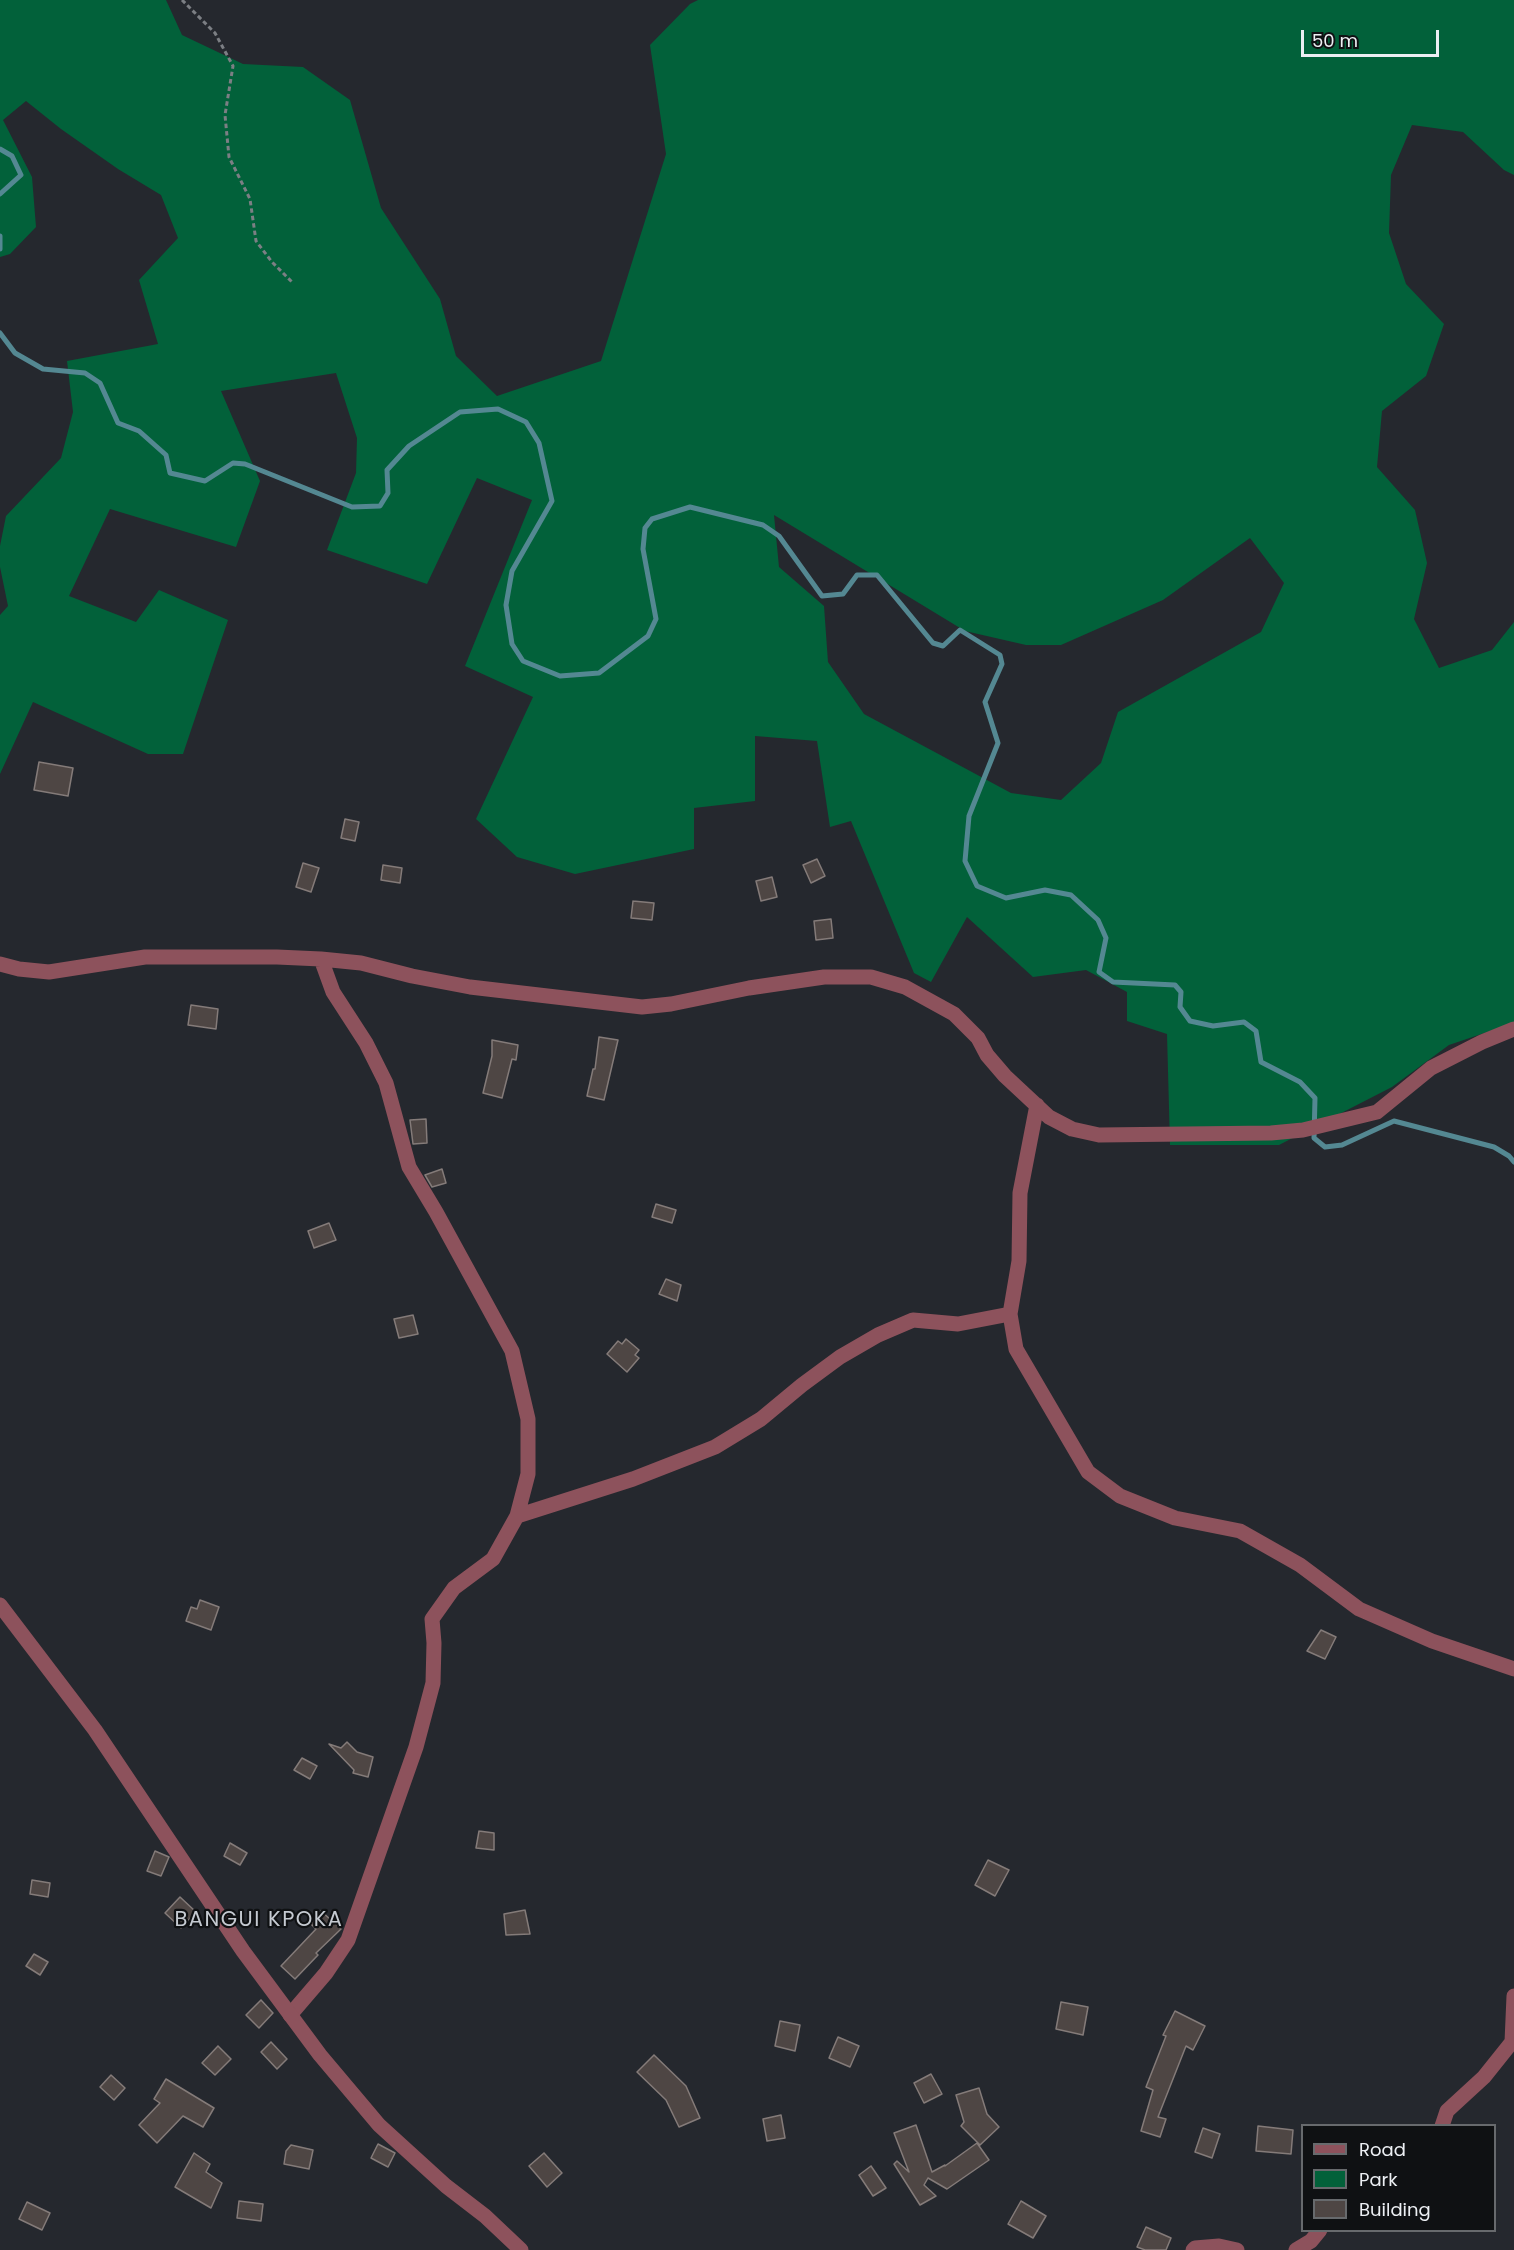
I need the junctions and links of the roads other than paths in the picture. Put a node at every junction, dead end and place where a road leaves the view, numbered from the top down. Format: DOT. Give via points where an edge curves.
graph roads {
  1 [pos="321,959"];
  2 [pos="0,964"];
  3 [pos="1514,1029"];
  4 [pos="1037,1105"];
  5 [pos="1010,1314"];
  6 [pos="517,1516"];
  7 [pos="0,1605"];
  8 [pos="1514,1669"];
  9 [pos="1514,1996"];
  10 [pos="290,2014"];
  11 [pos="1443,2124"];
  12 [pos="1318,2232"];
  13 [pos="521,2250"];
  14 [pos="1193,2250"];
  15 [pos="1237,2250"];
  16 [pos="1296,2250"];
  1 -- 2 [label="street" via="146,957 49,972"];
  1 -- 4 [label="street" via="361,963 470,987 642,1006 824,977 871,977 905,987 954,1014 978,1038 1005,1076"];
  1 -- 6 [label="street" via="333,992 386,1083 409,1167 512,1351 528,1419 528,1474"];
  3 -- 4 [label="street" via="1431,1068 1377,1112 1303,1130 1099,1135 1072,1129 1049,1117"];
  4 -- 5 [label="street" via="1020,1193 1019,1261"];
  5 -- 6 [label="street" via="958,1324 913,1320 840,1357 761,1419 715,1447 633,1479"];
  5 -- 8 [label="street" via="1016,1349 1088,1472 1120,1496 1175,1518 1240,1531 1300,1565 1359,1609 1432,1641"];
  6 -- 10 [label="street" via="493,1559 454,1588 432,1619 433,1683 416,1747 348,1940 326,1973"];
  7 -- 10 [label="street" via="95,1730 220,1918"];
  9 -- 11 [label="street" via="1512,2042 1484,2077 1447,2110"];
  10 -- 13 [label="street" via="379,2125"];
  12 -- 16 [label="street"];
  14 -- 15 [label="street" via="1219,2246"];
}
